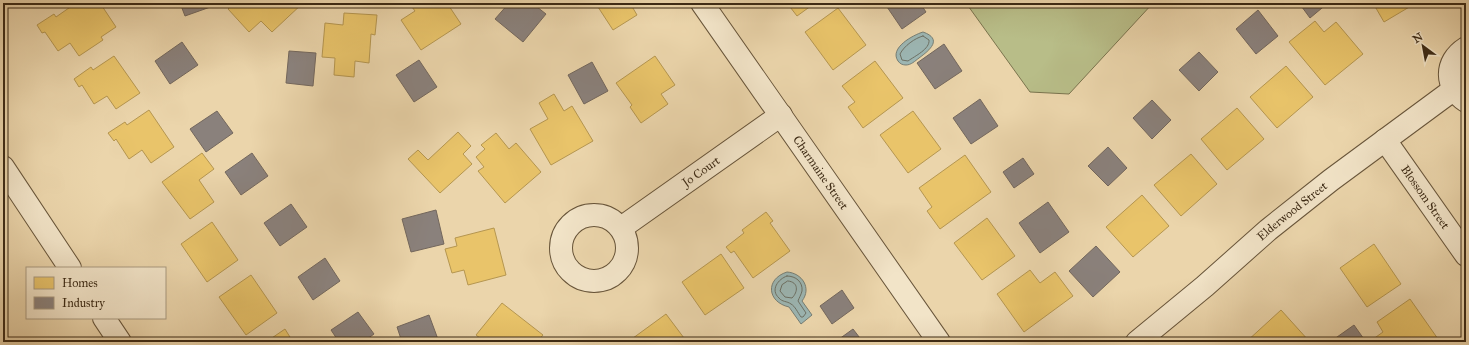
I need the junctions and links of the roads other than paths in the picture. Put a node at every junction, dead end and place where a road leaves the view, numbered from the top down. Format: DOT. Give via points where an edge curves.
graph roads {
  1 [pos="702,3"];
  2 [pos="1466,48"];
  3 [pos="1460,95"];
  4 [pos="781,115"];
  5 [pos="1385,140"];
  6 [pos="3,168"];
  7 [pos="621,228"];
  8 [pos="1466,255"];
  9 [pos="69,267"];
  10 [pos="105,319"];
  11 [pos="120,342"];
  12 [pos="939,342"];
  13 [pos="1137,342"];
  1 -- 4 [label="street, Charmaine Street"];
  2 -- 3 [label="street, Elderwood Street" via="1453,60 1450,70 1450,80"];
  3 -- 5 [label="street, Elderwood Street"];
  4 -- 7 [label="street, Jo Court"];
  4 -- 12 [label="street, Charmaine Street"];
  5 -- 8 [label="street, Blossom Street"];
  5 -- 13 [label="street, Elderwood Street" via="1268,230 1206,286"];
  6 -- 9 [label="street"];
  10 -- 11 [label="street"];
}
